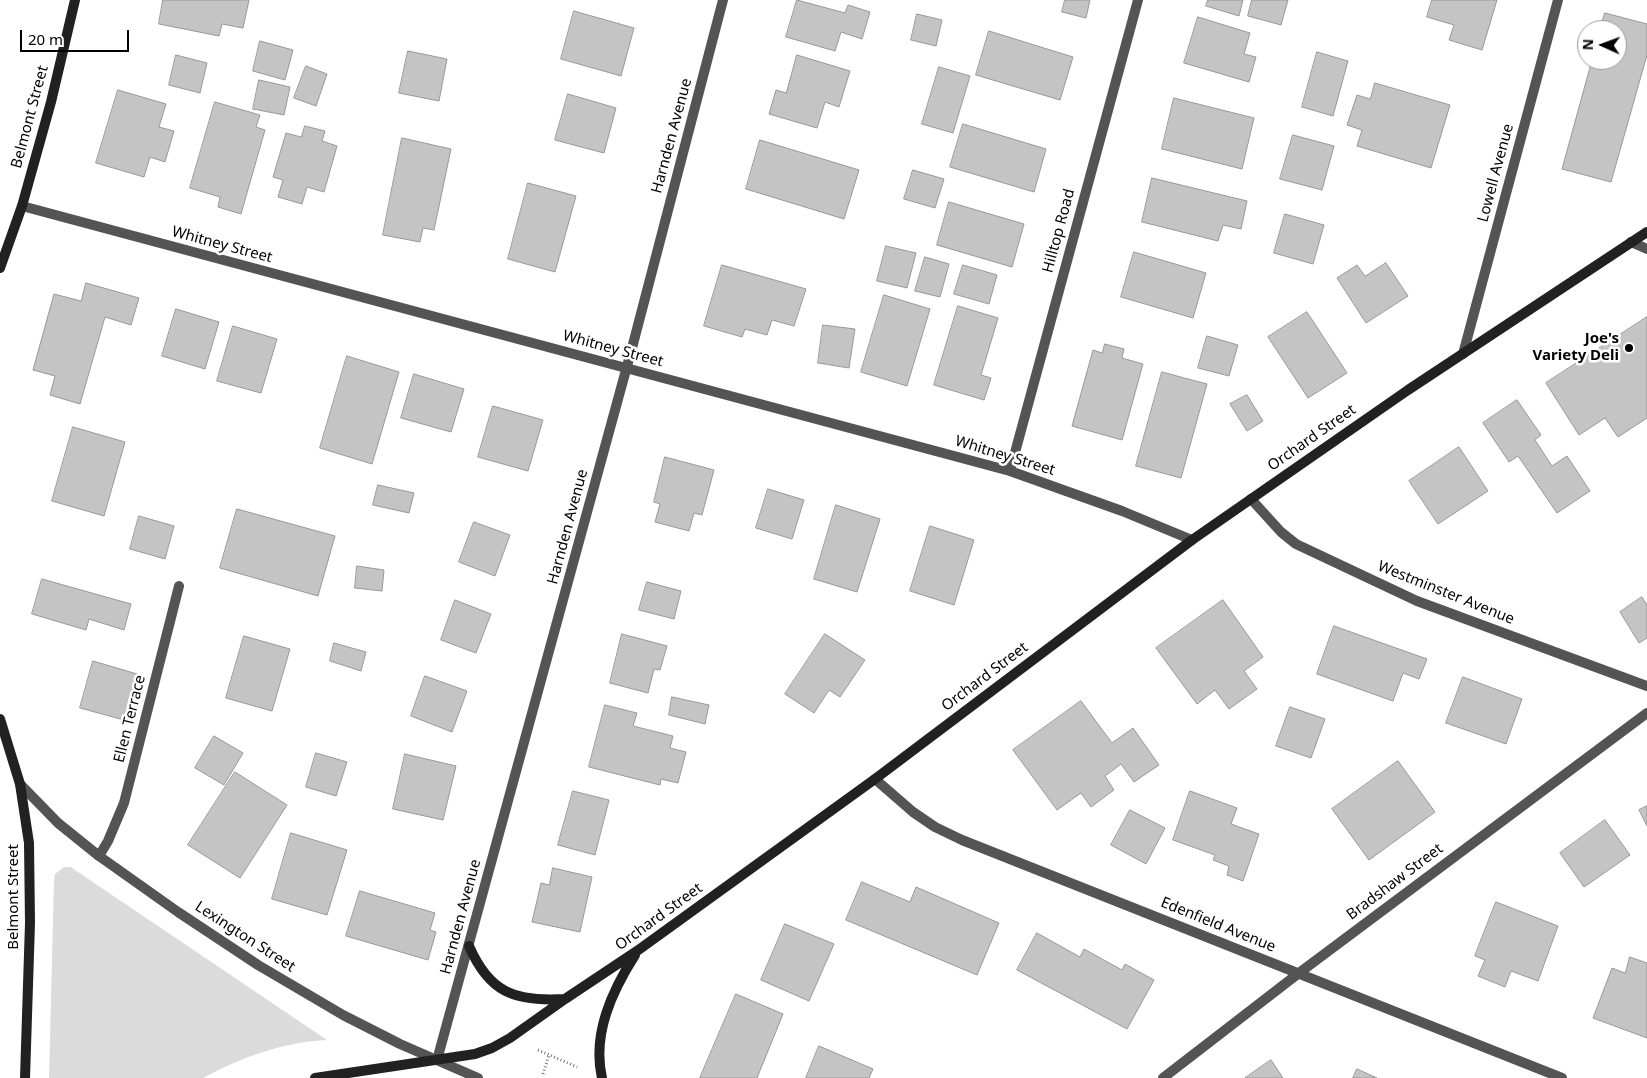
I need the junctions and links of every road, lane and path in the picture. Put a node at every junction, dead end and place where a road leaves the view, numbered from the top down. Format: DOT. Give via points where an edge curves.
graph roads {
  1 [pos="76,0"];
  2 [pos="724,0"];
  3 [pos="1138,0"];
  4 [pos="1558,0"];
  5 [pos="22,206"];
  6 [pos="1647,232"];
  7 [pos="1631,242"];
  8 [pos="1647,250"];
  9 [pos="0,268"];
  10 [pos="1463,354"];
  11 [pos="627,368"];
  12 [pos="1010,471"];
  13 [pos="1250,499"];
  14 [pos="1192,540"];
  15 [pos="179,586"];
  16 [pos="1647,686"];
  17 [pos="1647,713"];
  18 [pos="0,719"];
  19 [pos="874,779"];
  20 [pos="20,784"];
  21 [pos="99,856"];
  22 [pos="469,946"];
  23 [pos="637,951"];
  24 [pos="1299,973"];
  25 [pos="565,999"];
  26 [pos="538,1050"];
  27 [pos="550,1055"];
  28 [pos="437,1060"];
  29 [pos="582,1069"];
  30 [pos="543,1074"];
  31 [pos="25,1078"];
  32 [pos="315,1078"];
  33 [pos="478,1078"];
  34 [pos="602,1078"];
  35 [pos="1164,1078"];
  36 [pos="1562,1078"];
  1 -- 5 [label="main road, Belmont Street"];
  2 -- 11 [label="street, Harnden Avenue"];
  3 -- 12 [label="street, Hilltop Road"];
  4 -- 10 [label="street, Lowell Avenue"];
  5 -- 9 [label="main road, Belmont Street"];
  5 -- 11 [label="street, Whitney Street"];
  6 -- 7 [label="main road, Orchard Street"];
  7 -- 8 [label="street"];
  7 -- 10 [label="main road, Orchard Street"];
  10 -- 13 [label="main road, Orchard Street"];
  11 -- 12 [label="street, Whitney Street"];
  11 -- 22 [label="street, Harnden Avenue"];
  12 -- 14 [label="street, Whitney Street"];
  13 -- 14 [label="main road, Orchard Street"];
  13 -- 16 [label="street, Westminster Avenue" via="1296,544 1408,597"];
  14 -- 19 [label="main road, Orchard Street"];
  15 -- 21 [label="street, Ellen Terrace" via="124,803"];
  17 -- 24 [label="street, Bradshaw Street"];
  18 -- 20 [label="main road, Belmont Street"];
  19 -- 23 [label="main road, Orchard Street"];
  19 -- 24 [label="street, Edenfield Avenue" via="913,812 962,840"];
  20 -- 21 [label="street, Lexington Street"];
  20 -- 31 [label="main road, Belmont Street" via="30,866"];
  21 -- 28 [label="street, Lexington Street" via="258,965 343,1015"];
  22 -- 25 [label="main road" via="480,969 496,986 533,999"];
  22 -- 28 [label="street, Harnden Avenue"];
  23 -- 25 [label="main road, Orchard Street"];
  23 -- 34 [label="main road" via="617,986 605,1018 599,1048"];
  24 -- 35 [label="street, Bradshaw Street"];
  24 -- 36 [label="street, Edenfield Avenue"];
  25 -- 28 [label="main road, Orchard Street" via="492,1048"];
  26 -- 27 [label="path"];
  27 -- 29 [label="path"];
  27 -- 30 [label="path"];
  28 -- 32 [label="main road, Orchard Street"];
  28 -- 33 [label="street, Lexington Street"];
}
